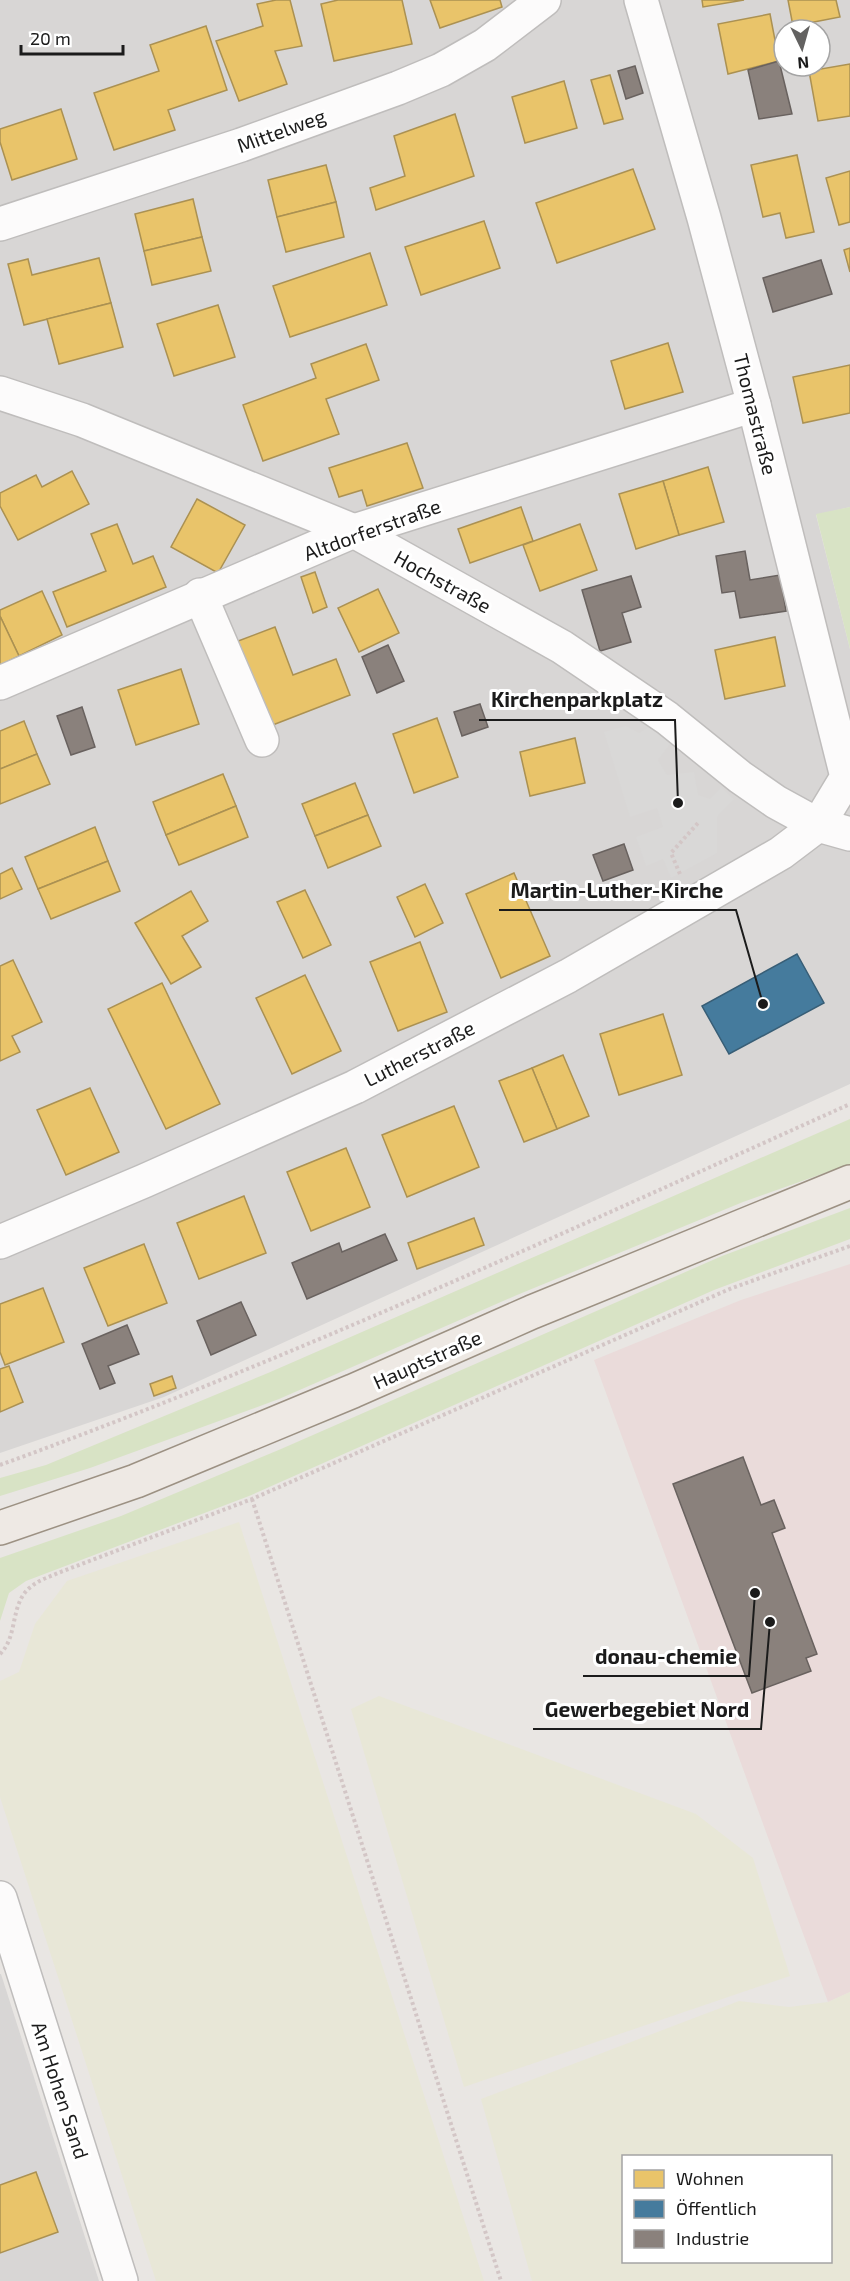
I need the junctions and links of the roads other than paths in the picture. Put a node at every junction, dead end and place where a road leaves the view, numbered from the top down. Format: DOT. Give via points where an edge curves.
graph roads {
  1 [pos="544,0"];
  2 [pos="641,0"];
  3 [pos="0,224"];
  4 [pos="0,393"];
  5 [pos="754,405"];
  6 [pos="354,531"];
  7 [pos="200,595"];
  8 [pos="0,683"];
  9 [pos="262,740"];
  10 [pos="818,825"];
  11 [pos="850,834"];
  12 [pos="850,1182"];
  13 [pos="0,1242"];
  14 [pos="0,1528"];
  15 [pos="0,1898"];
  16 [pos="7,1942"];
  17 [pos="118,2280"];
  1 -- 3 [label="street, Mittelweg" via="485,45 398,88 241,145"];
  2 -- 5 [label="street, Thomastraße"];
  4 -- 6 [label="street, Hochstraße" via="82,420"];
  5 -- 6 [label="street, Altdorferstraße"];
  5 -- 10 [label="street, Thomastraße" via="847,777"];
  6 -- 7 [label="street, Altdorferstraße"];
  6 -- 10 [label="street, Hochstraße" via="562,647 667,718 740,777"];
  7 -- 8 [label="street, Altdorferstraße"];
  7 -- 9 [label="street"];
  10 -- 11 [label="street, Hochstraße"];
  10 -- 13 [label="street, Lutherstraße" via="781,853 568,976 355,1087"];
  12 -- 14 [label="main road, Hauptstraße" via="147,1477"];
  15 -- 16 [label="street, Am Hohen Sand"];
  16 -- 17 [label="street, Am Hohen Sand"];
}
